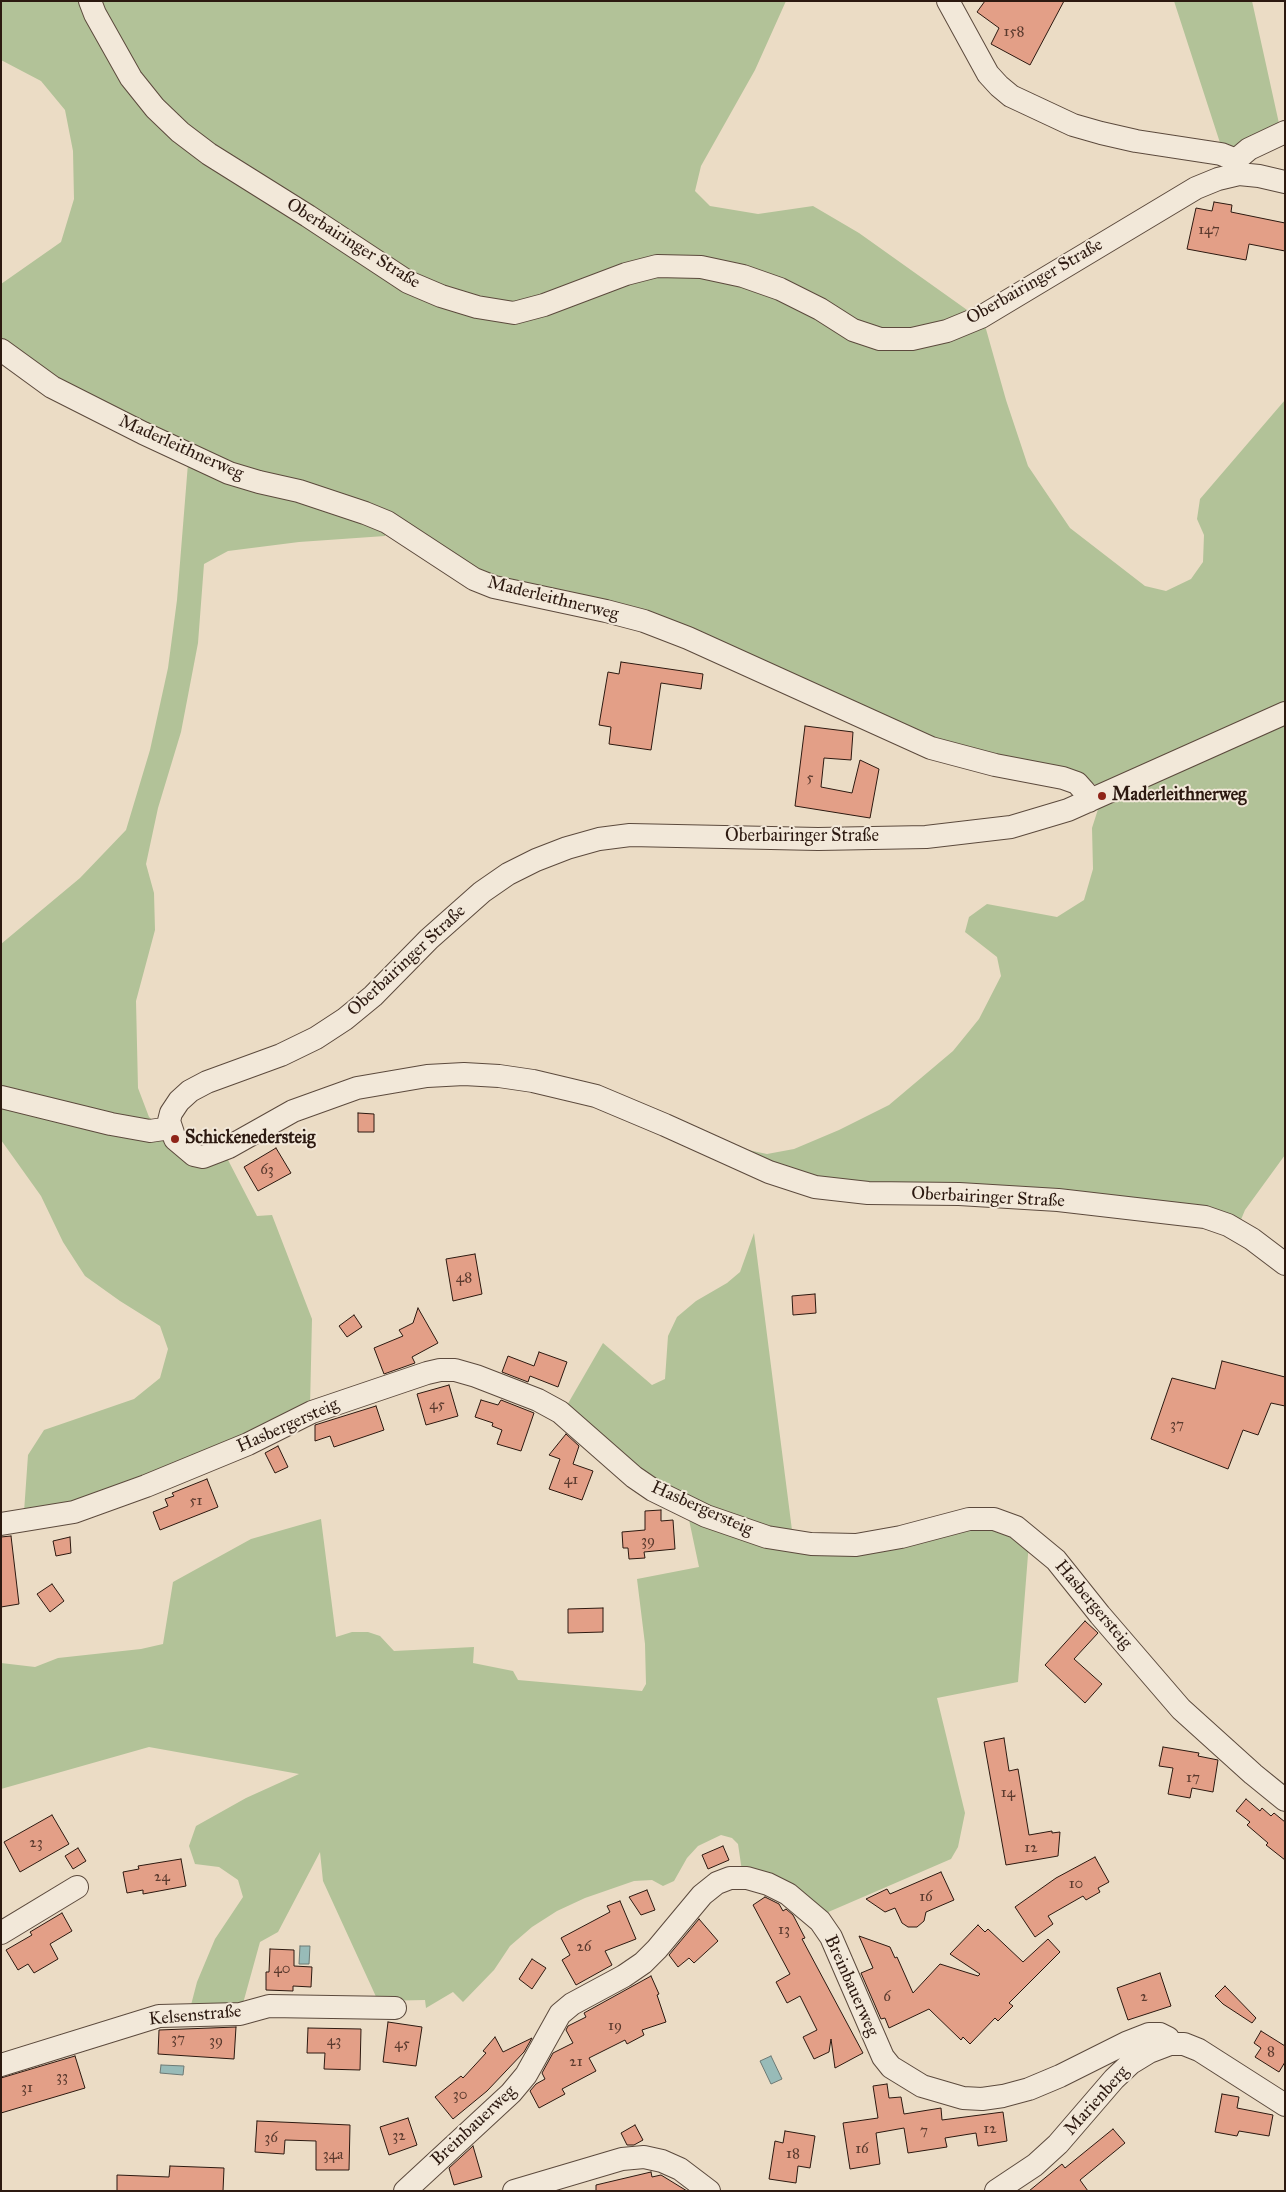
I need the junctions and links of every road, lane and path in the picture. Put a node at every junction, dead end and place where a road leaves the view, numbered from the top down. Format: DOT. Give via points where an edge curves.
graph roads {
  1 [pos="90,1"];
  2 [pos="948,1"];
  3 [pos="1285,132"];
  4 [pos="1237,167"];
  5 [pos="1285,182"];
  6 [pos="1,350"];
  7 [pos="1285,713"];
  8 [pos="1089,801"];
  9 [pos="1,1097"];
  10 [pos="170,1128"];
  11 [pos="1285,1264"];
  12 [pos="1,1524"];
  13 [pos="1285,1800"];
  14 [pos="77,1887"];
  15 [pos="1,1933"];
  16 [pos="396,2008"];
  17 [pos="1170,2044"];
  18 [pos="1074,2050"];
  19 [pos="1094,2060"];
  20 [pos="1,2064"];
  21 [pos="1285,2105"];
  22 [pos="405,2191"];
  23 [pos="514,2191"];
  24 [pos="709,2191"];
  25 [pos="996,2191"];
  1 -- 4 [label="street, Oberbairinger Straße" via="131,78 155,108 209,154 408,282 477,307 514,313 657,266 701,267 743,276 780,289 853,330 880,339 912,339 947,331 982,317 1188,192"];
  2 -- 4 [label="street, Oberbairinger Straße" via="988,74 1011,96 1064,121 1101,133 1221,154"];
  3 -- 4 [label="street, Oberbairinger Straße" via="1249,149"];
  4 -- 5 [label="street, Oberbairinger Straße"];
  6 -- 8 [label="street, Maderleithnerweg" via="52,387 229,472 299,491 387,522 474,579 494,587 644,621 931,748 1077,783"];
  7 -- 8 [label="street, Oberbairinger Straße"];
  8 -- 10 [label="street, Oberbairinger Straße" via="1044,819 1011,827 926,837 818,839 630,835 567,848 515,870 482,892 346,1019 281,1055 190,1091 171,1113"];
  9 -- 10 [label="street" via="111,1124 150,1130"];
  10 -- 11 [label="street, Oberbairinger Straße" via="184,1148 203,1157 229,1147 293,1111 357,1088 427,1076 499,1076 541,1082 596,1096 769,1172 815,1187 868,1193 1058,1200 1205,1217 1228,1225 1252,1239"];
  12 -- 13 [label="street, Hasbergersteig" via="74,1512 248,1444 312,1412 427,1373 455,1370 538,1400 560,1412 652,1490 706,1516 767,1537 811,1544 856,1545 902,1537 969,1519 994,1519 1016,1527 1056,1560 1181,1709"];
  14 -- 15 [label="street"];
  16 -- 20 [label="street, Kelsenstraße" via="269,2006 240,2014 159,2016"];
  17 -- 19 [label="street, Breinbauerweg" via="1168,2038 1160,2034 1149,2034"];
  17 -- 21 [label="street" via="1184,2044 1199,2050"];
  17 -- 25 [label="street, Marienberg" via="1131,2063 1058,2144 1036,2164"];
  18 -- 19 [label="street"];
  19 -- 22 [label="street, Breinbauerweg" via="1029,2089 982,2099 963,2098 906,2078 883,2057 831,1937 820,1921 788,1894 768,1884 747,1878 730,1878 702,1895 643,1963 560,2014 526,2075 511,2093"];
  23 -- 24 [label="street" via="622,2159 644,2157 680,2169"];
}
